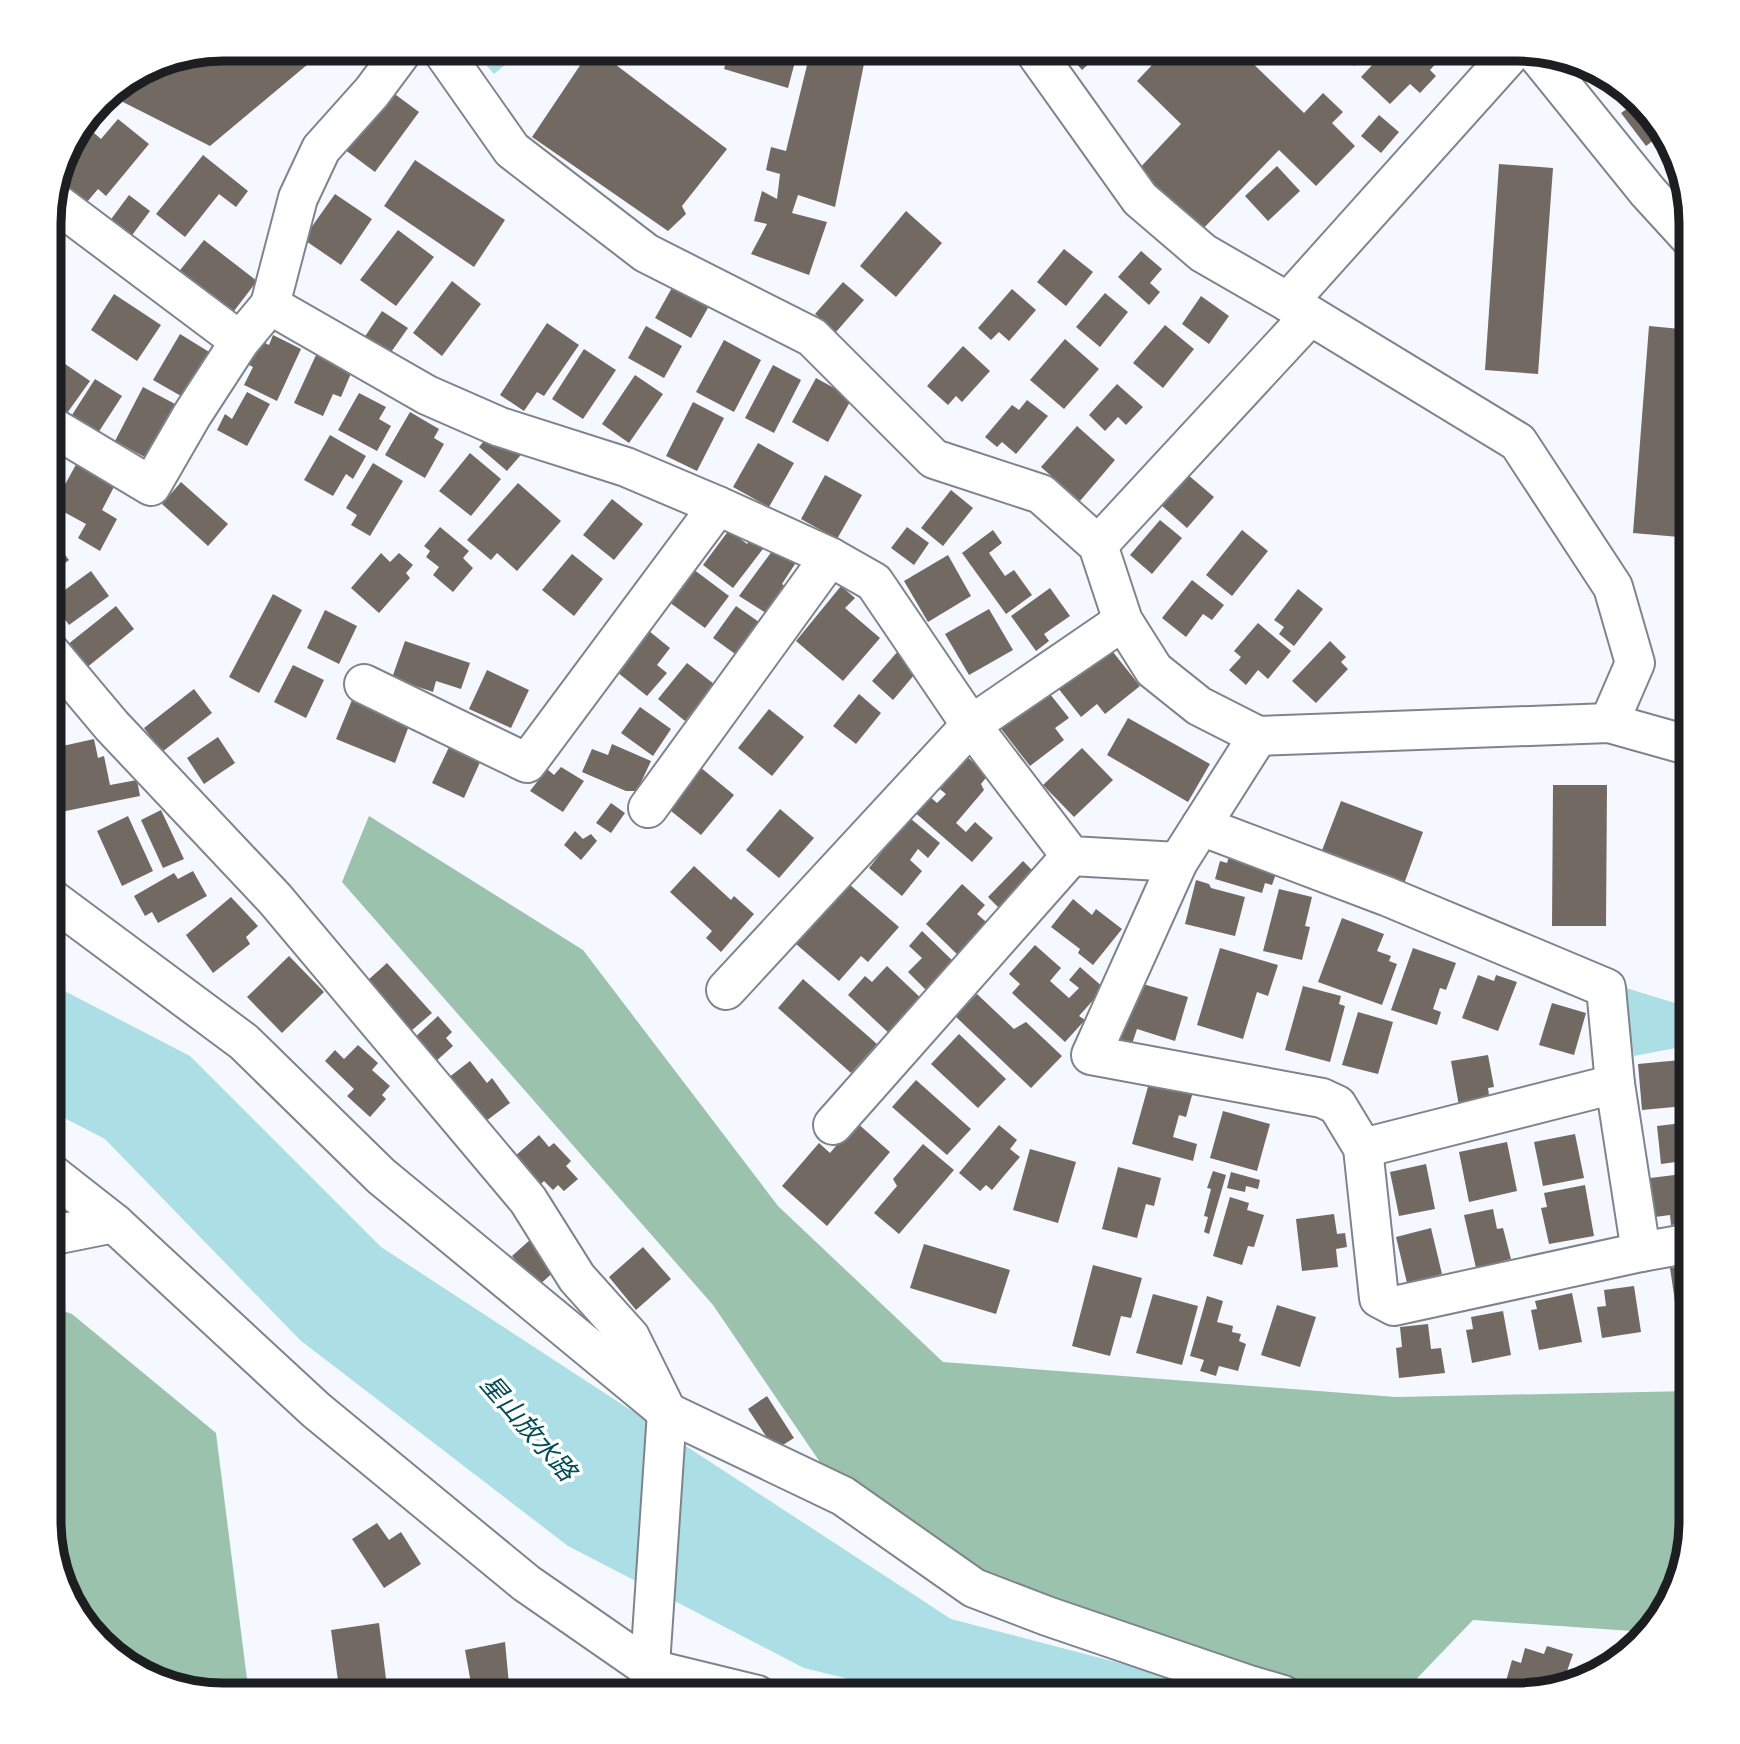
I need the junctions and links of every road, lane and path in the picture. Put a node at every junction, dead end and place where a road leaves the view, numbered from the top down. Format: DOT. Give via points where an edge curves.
graph roads {
  1 [pos="394,62"];
  2 [pos="450,62"];
  3 [pos="1042,62"];
  4 [pos="1504,62"];
  5 [pos="1545,64"];
  6 [pos="62,208"];
  7 [pos="1679,226"];
  8 [pos="270,305"];
  9 [pos="1299,309"];
  10 [pos="240,341"];
  11 [pos="62,433"];
  12 [pos="718,506"];
  13 [pos="1098,545"];
  14 [pos="830,558"];
  15 [pos="1123,621"];
  16 [pos="62,666"];
  17 [pos="364,684"];
  18 [pos="1609,723"];
  19 [pos="971,724"];
  20 [pos="1258,736"];
  21 [pos="1679,743"];
  22 [pos="648,808"];
  23 [pos="1201,826"];
  24 [pos="1071,856"];
  25 [pos="1178,862"];
  26 [pos="61,906"];
  27 [pos="726,990"];
  28 [pos="1615,1084"];
  29 [pos="833,1125"];
  30 [pos="1363,1148"];
  31 [pos="61,1182"];
  32 [pos="114,1223"];
  33 [pos="61,1234"];
  34 [pos="1679,1245"];
  35 [pos="1641,1252"];
  36 [pos="667,1412"];
  37 [pos="649,1682"];
  38 [pos="1243,1683"];
  1 -- 8 [label="street" via="321,149 298,198"];
  2 -- 13 [label="street" via="512,150 646,253 812,337 934,459 1041,494"];
  3 -- 9 [label="street" via="1140,200 1203,253"];
  4 -- 9 [label="street"];
  5 -- 7 [label="street"];
  6 -- 10 [label="street"];
  8 -- 10 [label="street"];
  8 -- 12 [label="street" via="426,395 500,427 626,467"];
  9 -- 13 [label="street"];
  9 -- 18 [label="street" via="1518,442 1614,587 1635,663"];
  10 -- 11 [label="street" via="151,486"];
  12 -- 14 [label="street"];
  12 -- 17 [label="street" via="527,763"];
  13 -- 15 [label="street"];
  14 -- 19 [label="street" via="874,582"];
  14 -- 22 [label="street"];
  15 -- 19 [label="street"];
  15 -- 20 [label="street" via="1154,670 1199,706"];
  16 -- 36 [label="street" via="275,899 528,1200 577,1278 630,1337"];
  18 -- 20 [label="street"];
  18 -- 21 [label="street"];
  19 -- 24 [label="street"];
  19 -- 27 [label="street"];
  20 -- 23 [label="street"];
  23 -- 25 [label="street"];
  23 -- 28 [label="street" via="1386,896 1606,988"];
  24 -- 25 [label="street"];
  24 -- 29 [label="street"];
  25 -- 30 [label="street" via="1091,1055 1322,1098 1337,1105"];
  26 -- 36 [label="street" via="244,1042 381,1176"];
  28 -- 30 [label="street"];
  28 -- 35 [label="street"];
  30 -- 35 [label="street" via="1379,1298 1394,1306"];
  31 -- 32 [label="street"];
  32 -- 33 [label="street"];
  32 -- 37 [label="street" via="316,1410"];
  34 -- 35 [label="street"];
  36 -- 37 [label="street"];
  36 -- 38 [label="street" via="843,1496 974,1588"];
}
